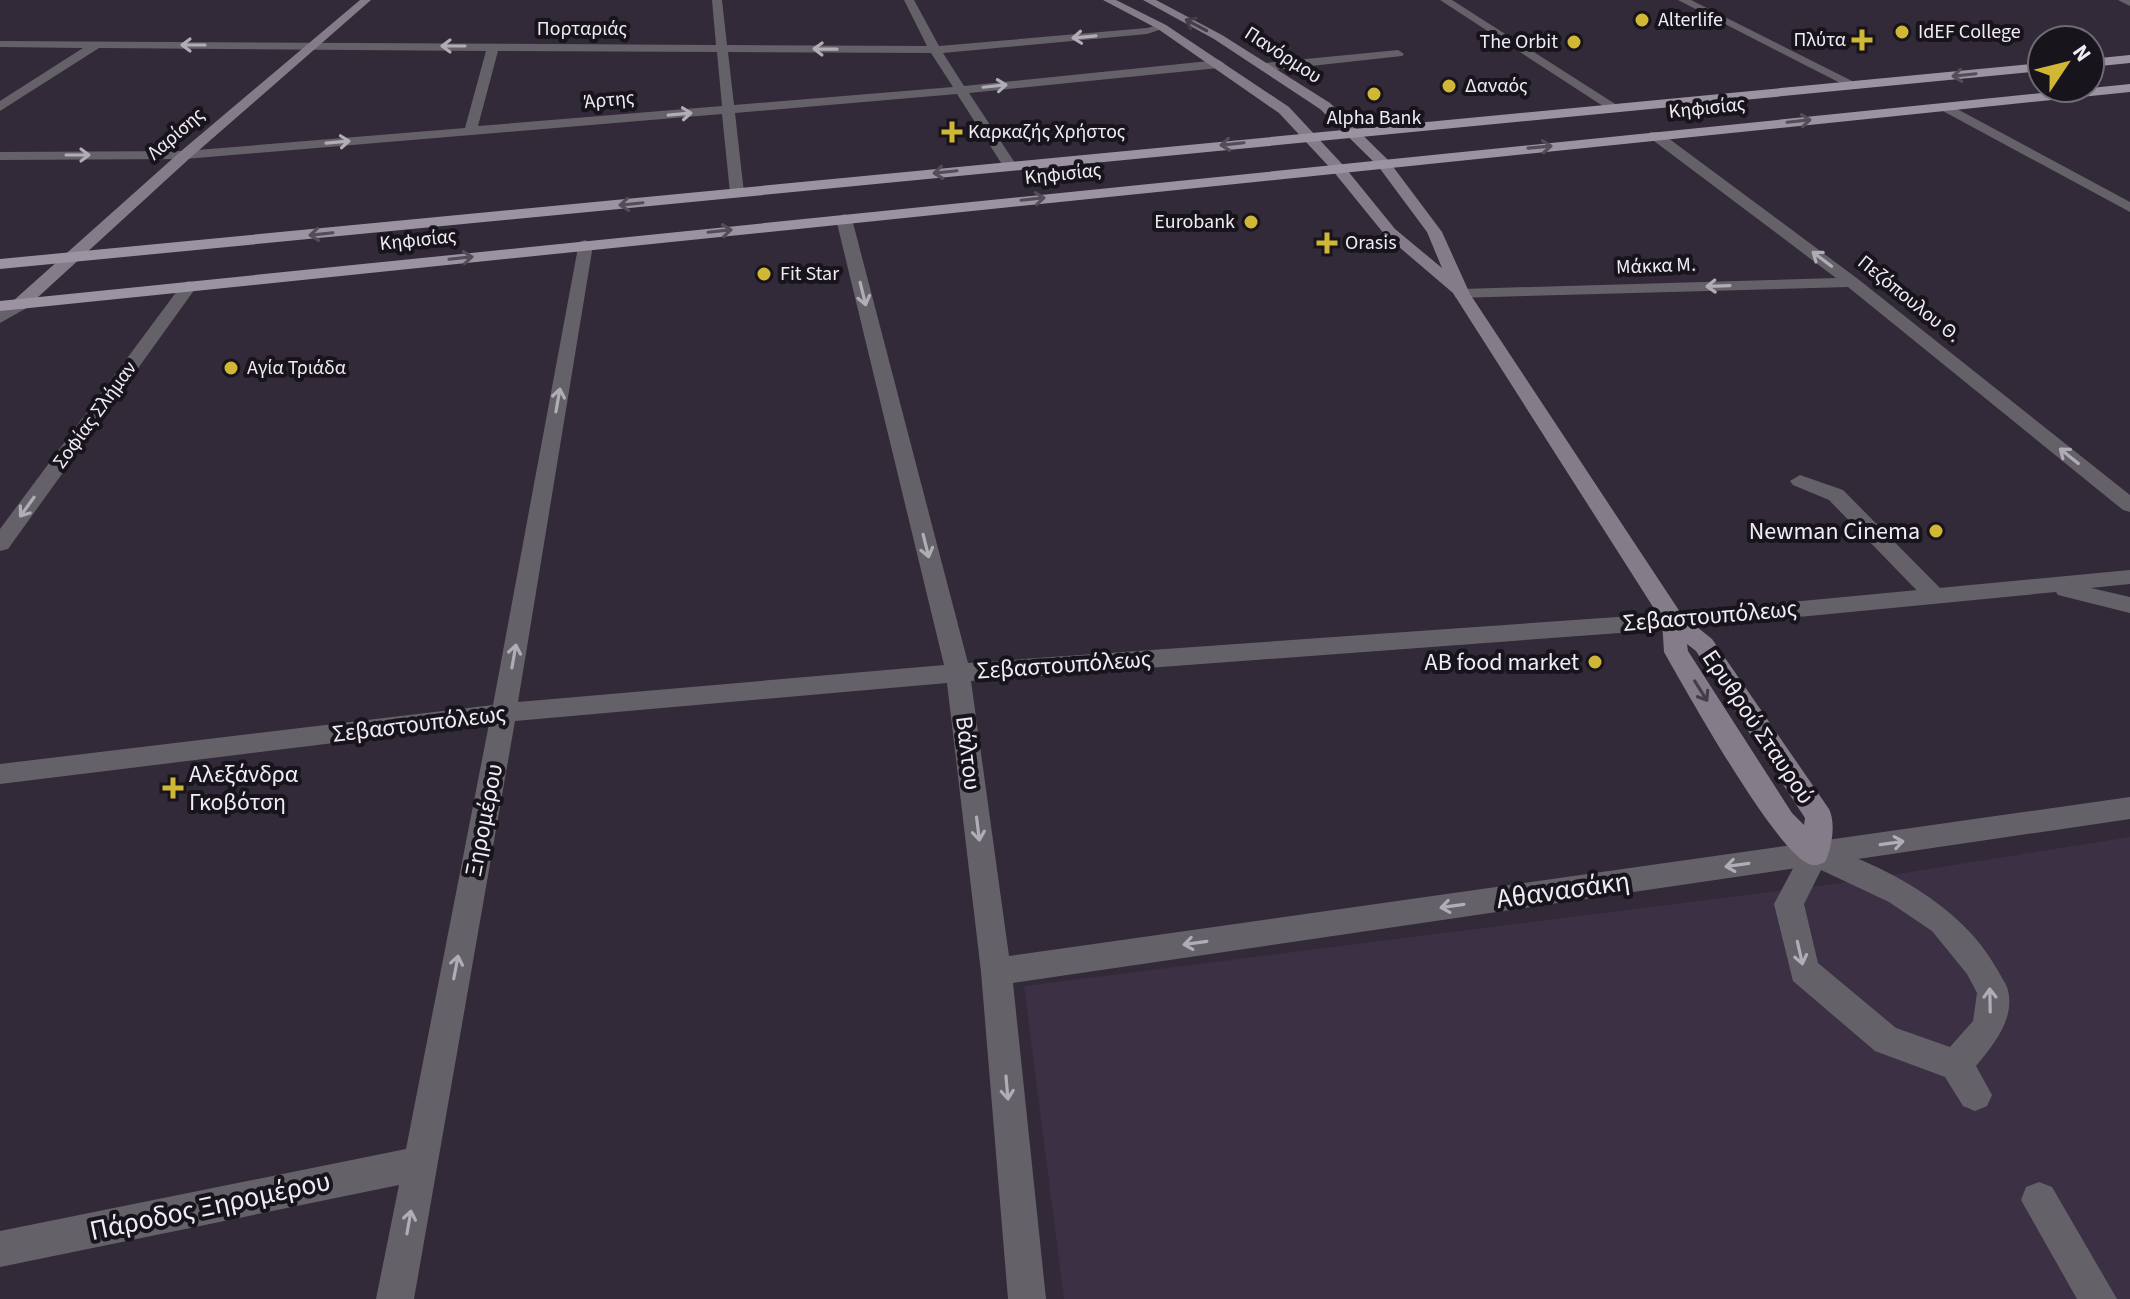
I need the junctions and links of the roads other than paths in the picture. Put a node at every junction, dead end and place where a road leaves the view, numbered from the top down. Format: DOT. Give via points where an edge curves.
graph roads {
  1 [pos="366,0"];
  2 [pos="717,0"];
  3 [pos="909,0"];
  4 [pos="1108,0"];
  5 [pos="1148,0"];
  6 [pos="1445,0"];
  7 [pos="1683,0"];
  8 [pos="2123,0"];
  9 [pos="2130,3"];
  10 [pos="1162,27"];
  11 [pos="0,44"];
  12 [pos="96,45"];
  13 [pos="313,45"];
  14 [pos="493,47"];
  15 [pos="722,48"];
  16 [pos="935,50"];
  17 [pos="1398,54"];
  18 [pos="2130,59"];
  19 [pos="2106,61"];
  20 [pos="1219,64"];
  21 [pos="1265,67"];
  22 [pos="2026,69"];
  23 [pos="1854,85"];
  24 [pos="2130,88"];
  25 [pos="960,90"];
  26 [pos="0,107"];
  27 [pos="1614,107"];
  28 [pos="1946,107"];
  29 [pos="728,110"];
  30 [pos="470,132"];
  31 [pos="1352,132"];
  32 [pos="1655,135"];
  33 [pos="1309,136"];
  34 [pos="185,155"];
  35 [pos="0,156"];
  36 [pos="1383,163"];
  37 [pos="1010,166"];
  38 [pos="1338,168"];
  39 [pos="737,193"];
  40 [pos="2130,208"];
  41 [pos="844,219"];
  42 [pos="585,245"];
  43 [pos="71,259"];
  44 [pos="0,264"];
  45 [pos="1852,282"];
  46 [pos="189,286"];
  47 [pos="1462,294"];
  48 [pos="19,305"];
  49 [pos="0,306"];
  50 [pos="0,318"];
  51 [pos="1800,481"];
  52 [pos="2130,505"];
  53 [pos="0,544"];
  54 [pos="2130,577"];
  55 [pos="2047,585"];
  56 [pos="1935,596"];
  57 [pos="2130,605"];
  58 [pos="1674,621"];
  59 [pos="958,673"];
  60 [pos="504,713"];
  61 [pos="0,774"];
  62 [pos="2130,808"];
  63 [pos="1815,854"];
  64 [pos="996,972"];
  65 [pos="1956,1065"];
  66 [pos="1975,1095"];
  67 [pos="420,1163"];
  68 [pos="2039,1200"];
  69 [pos="0,1249"];
  70 [pos="395,1299"];
  71 [pos="1027,1299"];
  72 [pos="2098,1299"];
  1 -- 13 [label="street, Λαρίσης"];
  2 -- 15 [label="street"];
  3 -- 16 [label="street"];
  4 -- 10 [label="street, Πανόρμου"];
  21 -- 5 [label="street, Πανόρμου, one-way"];
  6 -- 27 [label="street"];
  7 -- 23 [label="street"];
  8 -- 9 [label="street"];
  10 -- 16 [label="street, Πορταριάς, one-way"];
  10 -- 20 [label="street, Πανόρμου"];
  11 -- 12 [label="street, Πορταριάς"];
  13 -- 12 [label="street, Πορταριάς, one-way"];
  12 -- 26 [label="street"];
  14 -- 13 [label="street, Πορταριάς, one-way"];
  13 -- 34 [label="street, Λαρίσης"];
  14 -- 15 [label="street, Πορταριάς"];
  14 -- 30 [label="street"];
  16 -- 15 [label="street, Πορταριάς, one-way"];
  15 -- 29 [label="street"];
  16 -- 25 [label="street"];
  17 -- 21 [label="street"];
  18 -- 19 [label="main road"];
  25 -- 20 [label="street, Άρτης, one-way"];
  20 -- 33 [label="street, Πανόρμου" via="1284,110"];
  21 -- 31 [label="street, Πανόρμου" via="1325,106"];
  22 -- 23 [label="main road, Κηφισίας, one-way"];
  23 -- 27 [label="main road, Κηφισίας"];
  24 -- 28 [label="main road, Κηφισίας"];
  25 -- 29 [label="street, Άρτης"];
  25 -- 37 [label="street"];
  27 -- 31 [label="main road, Κηφισίας"];
  32 -- 28 [label="main road, Κηφισίας, one-way"];
  28 -- 40 [label="street"];
  30 -- 29 [label="street, Άρτης, one-way"];
  29 -- 39 [label="street"];
  34 -- 30 [label="street, Άρτης, one-way"];
  31 -- 33 [label="main road, Κηφισίας"];
  31 -- 36 [label="street, Πανόρμου"];
  36 -- 32 [label="main road, Κηφισίας, one-way"];
  45 -- 32 [label="street, Πεζόπουλου Θ., one-way"];
  33 -- 37 [label="main road, Κηφισίας, one-way"];
  33 -- 38 [label="street, Πανόρμου"];
  35 -- 34 [label="street, Άρτης, one-way"];
  34 -- 43 [label="street, Λαρίσης"];
  36 -- 38 [label="main road, Κηφισίας"];
  36 -- 47 [label="street, Ερυθρού Σταυρού" via="1434,232"];
  37 -- 39 [label="main road, Κηφισίας, one-way"];
  41 -- 38 [label="main road, Κηφισίας, one-way"];
  38 -- 47 [label="street, Ερυθρού Σταυρού" via="1390,232"];
  39 -- 43 [label="main road, Κηφισίας, one-way"];
  42 -- 41 [label="main road, Κηφισίας, one-way"];
  41 -- 59 [label="street, Βάλτου, one-way"];
  46 -- 42 [label="main road, Κηφισίας, one-way"];
  60 -- 42 [label="street, Ξηρομέρου, one-way"];
  43 -- 44 [label="main road, Κηφισίας"];
  43 -- 48 [label="street, Λαρίσης"];
  45 -- 47 [label="street, Μάκκα Μ., one-way"];
  52 -- 45 [label="street, Πεζόπουλου Θ., one-way"];
  46 -- 48 [label="main road, Κηφισίας"];
  46 -- 53 [label="street, Σοφίας Σλήμαν, one-way"];
  47 -- 58 [label="street, Ερυθρού Σταυρού"];
  48 -- 49 [label="main road, Κηφισίας"];
  48 -- 50 [label="street"];
  51 -- 56 [label="street" via="1836,495"];
  54 -- 55 [label="street, Σεβαστουπόλεως"];
  55 -- 56 [label="street, Σεβαστουπόλεως"];
  55 -- 57 [label="street"];
  56 -- 58 [label="street, Σεβαστουπόλεως"];
  58 -- 59 [label="street, Σεβαστουπόλεως"];
  58 -- 63 [label="street, Ερυθρού Σταυρού" via="1676,652 1782,821"];
  59 -- 60 [label="street, Σεβαστουπόλεως"];
  59 -- 64 [label="street, Βάλτου, one-way"];
  60 -- 61 [label="street, Σεβαστουπόλεως"];
  67 -- 60 [label="street, Ξηρομέρου, one-way"];
  63 -- 62 [label="street, Αθανασάκη, one-way"];
  63 -- 64 [label="street, Αθανασάκη, one-way"];
  63 -- 65 [label="street, one-way" via="1789,904 1804,971 1886,1040"];
  65 -- 63 [label="street, one-way" via="1988,1027 1993,992 1978,964 1942,922 1899,893"];
  64 -- 71 [label="street, Βάλτου, one-way"];
  65 -- 66 [label="street"];
  67 -- 69 [label="street, Πάροδος Ξηρομέρου"];
  70 -- 67 [label="street, Ξηρομέρου, one-way"];
  68 -- 72 [label="street"];
}
